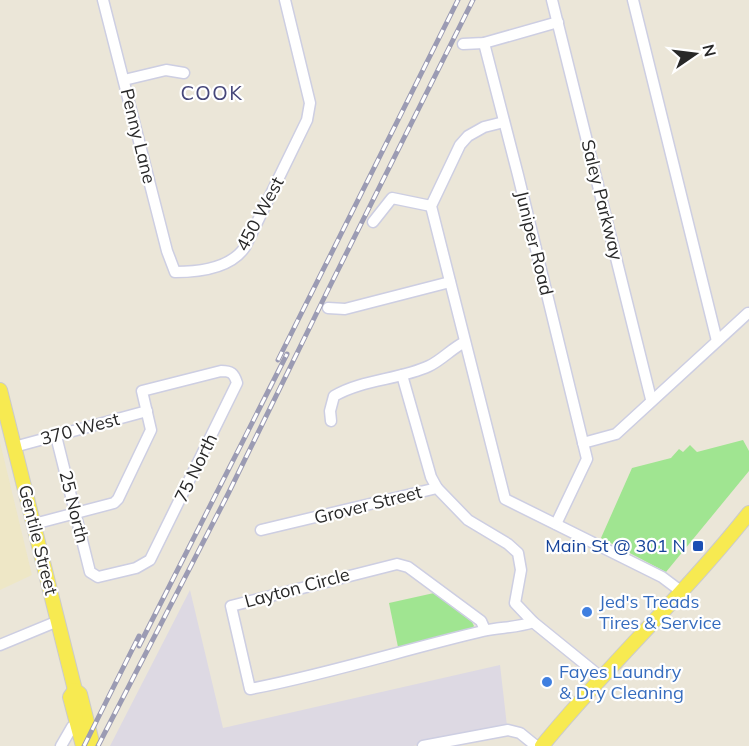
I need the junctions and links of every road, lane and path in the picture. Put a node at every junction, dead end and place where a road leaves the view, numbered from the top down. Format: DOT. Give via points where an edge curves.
graph roads {
  1 [pos="103,0"];
  2 [pos="285,0"];
  3 [pos="552,0"];
  4 [pos="633,0"];
  5 [pos="558,22"];
  6 [pos="484,43"];
  7 [pos="463,44"];
  8 [pos="184,73"];
  9 [pos="124,80"];
  10 [pos="504,122"];
  11 [pos="431,206"];
  12 [pos="373,222"];
  13 [pos="175,272"];
  14 [pos="450,282"];
  15 [pos="328,308"];
  16 [pos="748,313"];
  17 [pos="717,341"];
  18 [pos="465,342"];
  19 [pos="402,375"];
  20 [pos="0,390"];
  21 [pos="651,399"];
  22 [pos="147,411"];
  23 [pos="331,421"];
  24 [pos="56,436"];
  25 [pos="583,443"];
  26 [pos="14,447"];
  27 [pos="437,488"];
  28 [pos="749,513"];
  29 [pos="76,514"];
  30 [pos="34,524"];
  31 [pos="556,525"];
  32 [pos="261,530"];
  33 [pos="95,577"];
  34 [pos="682,592"];
  35 [pos="58,621"];
  36 [pos="533,622"];
  37 [pos="485,630"];
  38 [pos="0,645"];
  39 [pos="602,678"];
  40 [pos="75,690"];
  41 [pos="77,725"];
  42 [pos="61,746"];
  43 [pos="83,746"];
  44 [pos="93,746"];
  45 [pos="424,746"];
  46 [pos="536,746"];
  47 [pos="542,746"];
  1 -- 9 [label="street, Penny Lane"];
  2 -- 13 [label="street, 450 West" via="310,111 239,257 196,272"];
  3 -- 5 [label="street, Saley Parkway"];
  4 -- 17 [label="street"];
  5 -- 6 [label="street"];
  5 -- 21 [label="street, Saley Parkway"];
  6 -- 7 [label="street"];
  6 -- 10 [label="street, Juniper Road"];
  8 -- 9 [label="street" via="166,70"];
  9 -- 13 [label="street, Penny Lane"];
  10 -- 11 [label="street" via="484,127 460,145"];
  10 -- 25 [label="street, Juniper Road"];
  11 -- 12 [label="street" via="392,198"];
  11 -- 14 [label="street"];
  14 -- 15 [label="street" via="345,309"];
  14 -- 18 [label="street"];
  16 -- 17 [label="street"];
  17 -- 21 [label="street"];
  18 -- 19 [label="street" via="430,366"];
  18 -- 31 [label="street" via="505,500"];
  19 -- 23 [label="street" via="349,387 334,396"];
  19 -- 27 [label="street"];
  20 -- 26 [label="main road, Gentile Street"];
  21 -- 25 [label="street" via="615,434"];
  22 -- 24 [label="street, 370 West"];
  22 -- 29 [label="street" via="151,430 118,500"];
  22 -- 33 [label="street, 75 North" via="142,391 221,371 235,375 237,383 150,560 136,568"];
  24 -- 26 [label="street, 370 West"];
  24 -- 29 [label="street, 25 North"];
  25 -- 31 [label="street, Juniper Road" via="587,459"];
  26 -- 30 [label="main road, Gentile Street"];
  27 -- 32 [label="street, Grover Street"];
  27 -- 36 [label="street, Grover Street" via="468,520 518,553 521,570 514,603"];
  28 -- 34 [label="main road"];
  29 -- 30 [label="street"];
  29 -- 33 [label="street, 25 North" via="90,572"];
  30 -- 35 [label="main road, Gentile Street"];
  31 -- 34 [label="street" via="662,577"];
  34 -- 39 [label="main road"];
  35 -- 38 [label="street"];
  35 -- 40 [label="main road, Gentile Street"];
  36 -- 37 [label="street, Layton Circle"];
  36 -- 39 [label="street"];
  37 -- 37 [label="street, Layton Circle" via="481,621 408,567 397,564 231,606 250,689"];
  39 -- 47 [label="main road"];
  40 -- 41 [label="main road, Gentile Street" via="70,697"];
  40 -- 44 [label="main road, Gentile Street" via="80,694"];
  41 -- 42 [label="street"];
  41 -- 43 [label="main road, Gentile Street"];
  45 -- 46 [label="street" via="510,730"];
}
